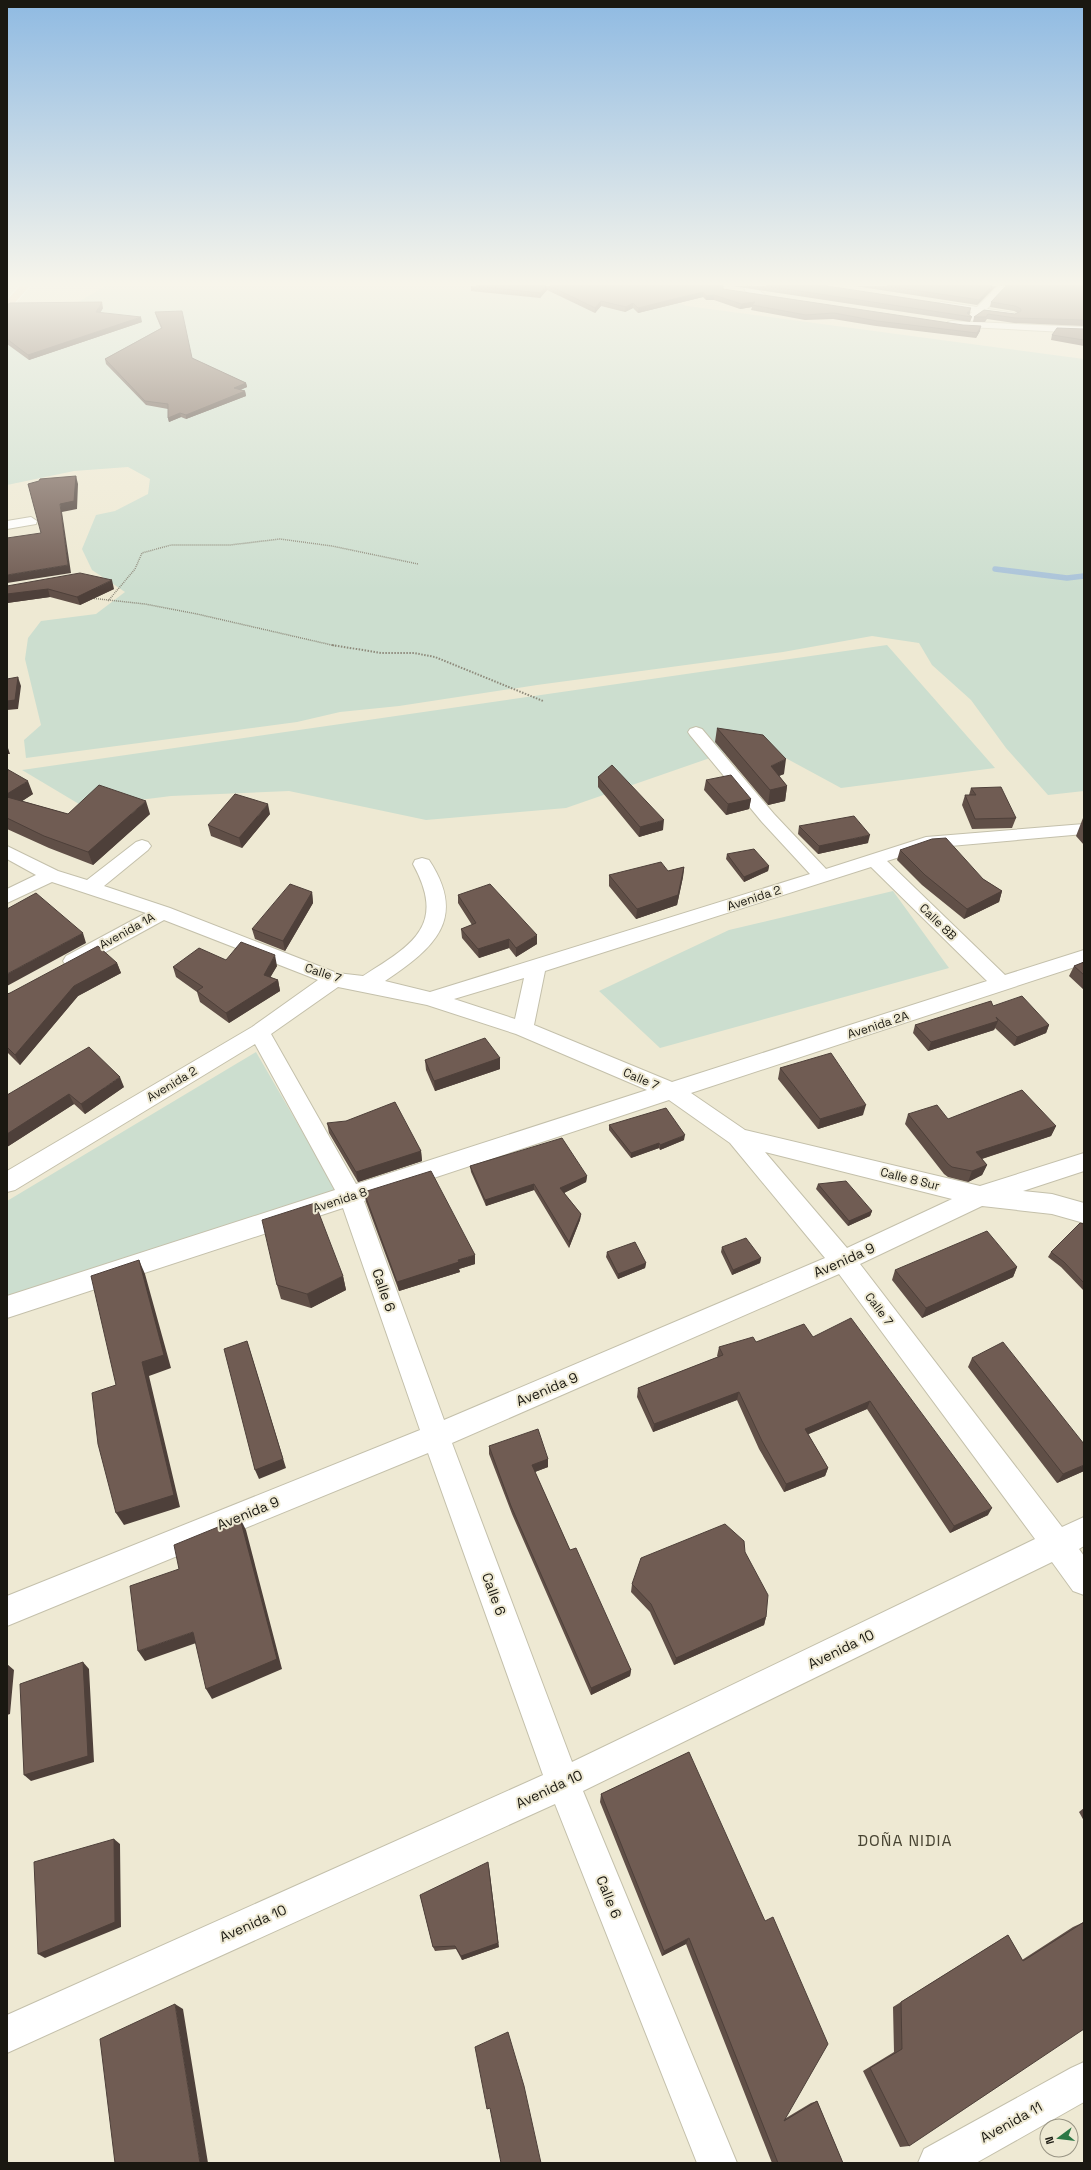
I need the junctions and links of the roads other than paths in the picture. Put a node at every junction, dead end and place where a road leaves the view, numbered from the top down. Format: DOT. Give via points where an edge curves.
graph roads {
  1 [pos="31,521"];
  2 [pos="7,525"];
  3 [pos="696,732"];
  4 [pos="1084,829"];
  5 [pos="142,846"];
  6 [pos="7,852"];
  7 [pos="874,859"];
  8 [pos="422,864"];
  9 [pos="51,875"];
  10 [pos="822,876"];
  11 [pos="89,888"];
  12 [pos="7,897"];
  13 [pos="163,912"];
  14 [pos="1084,957"];
  15 [pos="536,967"];
  16 [pos="54,971"];
  17 [pos="334,979"];
  18 [pos="366,984"];
  19 [pos="1002,984"];
  20 [pos="430,999"];
  21 [pos="524,1029"];
  22 [pos="259,1032"];
  23 [pos="672,1092"];
  24 [pos="738,1137"];
  25 [pos="1084,1162"];
  26 [pos="7,1182"];
  27 [pos="980,1196"];
  28 [pos="351,1197"];
  29 [pos="1084,1213"];
  30 [pos="843,1261"];
  31 [pos="7,1307"];
  32 [pos="436,1437"];
  33 [pos="1071,1538"];
  34 [pos="1084,1580"];
  35 [pos="7,1611"];
  36 [pos="563,1783"];
  37 [pos="7,2034"];
  38 [pos="1084,2081"];
  39 [pos="717,2163"];
  40 [pos="938,2163"];
  1 -- 2 [label="street"];
  3 -- 10 [label="street" via="768,818"];
  4 -- 7 [label="street, Avenida 2" via="926,843"];
  5 -- 11 [label="street"];
  6 -- 9 [label="street, Calle 7"];
  7 -- 10 [label="street, Avenida 2"];
  7 -- 19 [label="street, Calle 8B"];
  8 -- 18 [label="street" via="436,894 436,921 425,938 401,960"];
  9 -- 11 [label="street, Calle 7"];
  9 -- 12 [label="street"];
  10 -- 15 [label="street, Avenida 2"];
  11 -- 13 [label="street, Calle 7"];
  13 -- 16 [label="street, Avenida 1A"];
  13 -- 17 [label="street, Calle 7"];
  14 -- 19 [label="street, Avenida 2A"];
  15 -- 20 [label="street, Avenida 2"];
  15 -- 21 [label="street"];
  17 -- 18 [label="street, Calle 7"];
  17 -- 22 [label="street, Avenida 2"];
  18 -- 20 [label="street, Calle 7"];
  19 -- 23 [label="street, Avenida 2A"];
  20 -- 21 [label="street, Calle 7"];
  21 -- 23 [label="street, Calle 7"];
  22 -- 26 [label="street, Avenida 2"];
  22 -- 28 [label="street, Calle 6"];
  23 -- 24 [label="street, Calle 7"];
  23 -- 28 [label="street, Avenida 8"];
  24 -- 27 [label="street, Calle 8 Sur"];
  24 -- 30 [label="street, Calle 7"];
  25 -- 27 [label="street, Avenida 9"];
  27 -- 29 [label="street, Calle 8 Sur" via="1052,1204"];
  27 -- 30 [label="street, Avenida 9"];
  28 -- 31 [label="street, Avenida 8"];
  28 -- 32 [label="street, Calle 6"];
  30 -- 32 [label="street, Avenida 9"];
  30 -- 33 [label="street, Calle 7"];
  32 -- 35 [label="street, Avenida 9"];
  32 -- 36 [label="street, Calle 6"];
  33 -- 34 [label="street, Calle 7"];
  33 -- 36 [label="street, Avenida 10"];
  36 -- 37 [label="street, Avenida 10"];
  36 -- 39 [label="street, Calle 6"];
  38 -- 40 [label="street, Avenida 11"];
}
